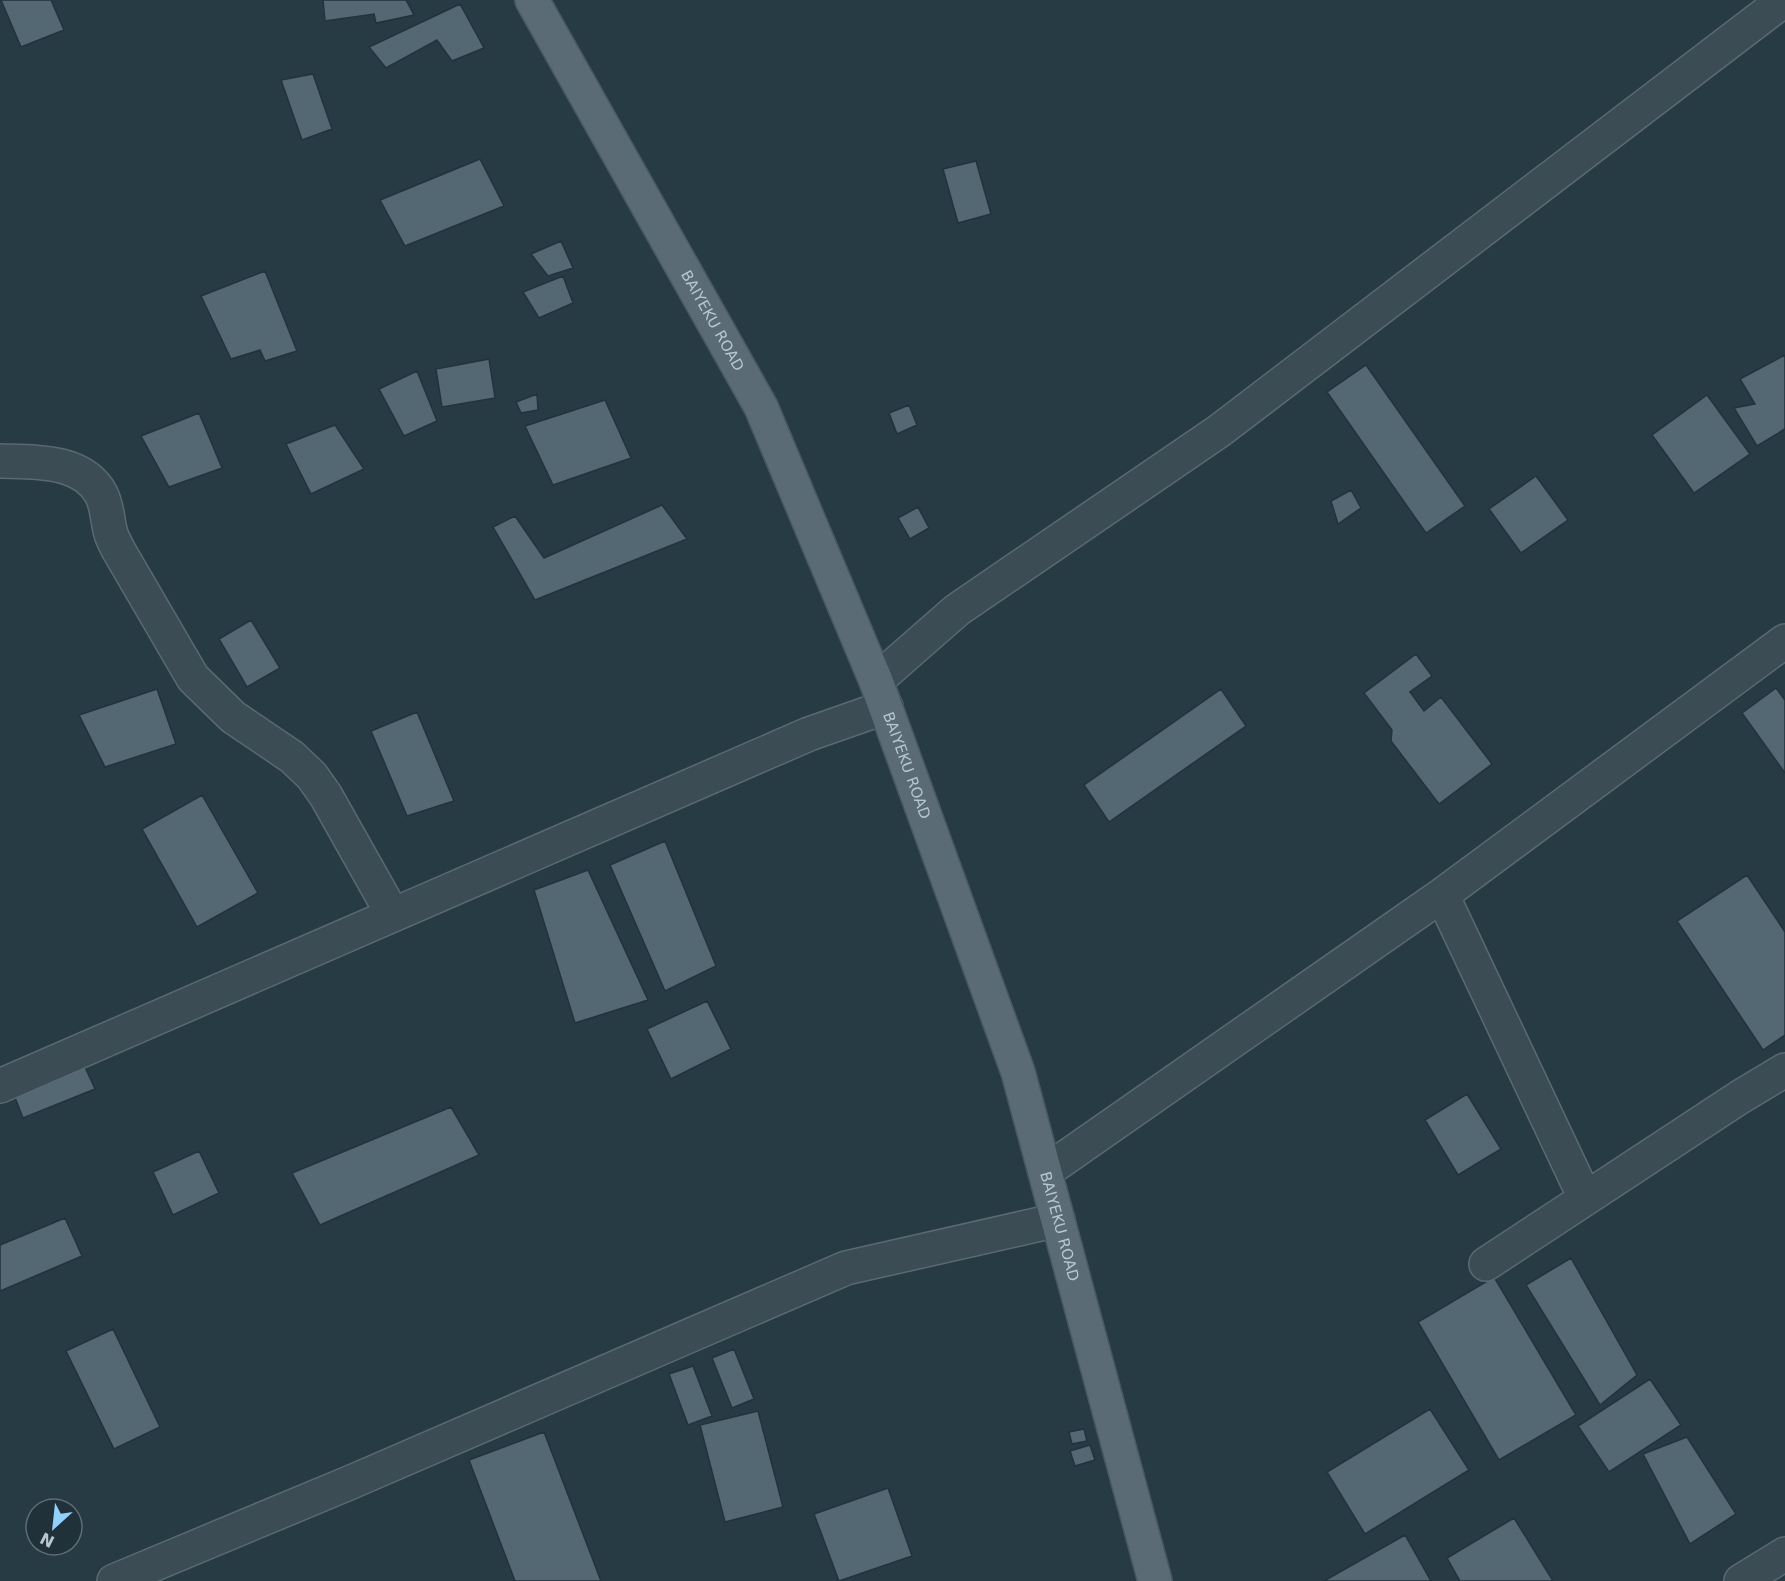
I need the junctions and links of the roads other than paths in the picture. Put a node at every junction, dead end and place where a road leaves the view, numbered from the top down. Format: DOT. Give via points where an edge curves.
graph roads {
  1 [pos="532,0"];
  2 [pos="1784,0"];
  3 [pos="0,461"];
  4 [pos="1785,641"];
  5 [pos="881,694"];
  6 [pos="1442,895"];
  7 [pos="393,915"];
  8 [pos="1785,1070"];
  9 [pos="0,1086"];
  10 [pos="1045,1172"];
  11 [pos="1585,1198"];
  12 [pos="1058,1220"];
  13 [pos="1486,1264"];
  14 [pos="1785,1554"];
  15 [pos="114,1581"];
  16 [pos="1155,1581"];
  17 [pos="1741,1581"];
  1 -- 5 [label="main road, BAIYEKU ROAD" via="761,407"];
  2 -- 5 [label="street" via="1219,431 957,610"];
  3 -- 7 [label="street" via="66,467 101,493 119,551 193,678 233,717 292,757 312,776"];
  4 -- 6 [label="street"];
  5 -- 7 [label="street" via="808,734"];
  5 -- 10 [label="main road, BAIYEKU ROAD" via="1018,1072"];
  6 -- 10 [label="street"];
  6 -- 11 [label="street"];
  7 -- 9 [label="street"];
  8 -- 11 [label="street"];
  10 -- 12 [label="main road, BAIYEKU ROAD"];
  11 -- 13 [label="street"];
  12 -- 15 [label="street" via="846,1268"];
  12 -- 16 [label="main road, BAIYEKU ROAD"];
  14 -- 17 [label="street"];
}
